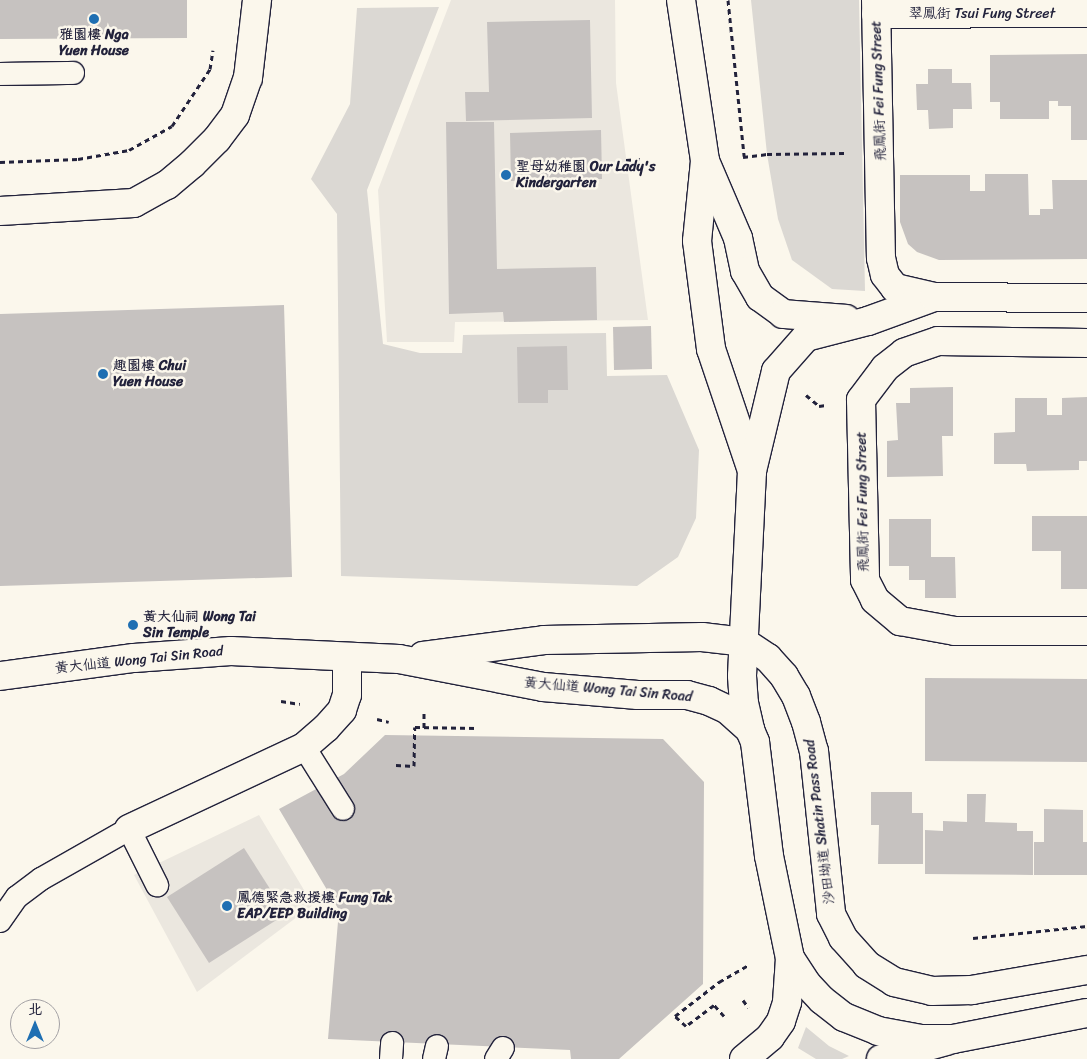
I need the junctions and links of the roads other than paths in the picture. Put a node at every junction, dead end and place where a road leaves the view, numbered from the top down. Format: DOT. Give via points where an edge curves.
graph roads {
  1 [pos="257,0"];
  2 [pos="681,0"];
  3 [pos="876,7"];
  4 [pos="1087,13"];
  5 [pos="73,73"];
  6 [pos="0,74"];
  7 [pos="705,161"];
  8 [pos="0,211"];
  9 [pos="934,298"];
  10 [pos="1087,298"];
  11 [pos="868,321"];
  12 [pos="1087,343"];
  13 [pos="752,470"];
  14 [pos="1087,631"];
  15 [pos="744,642"];
  16 [pos="347,657"];
  17 [pos="399,659"];
  18 [pos="0,676"];
  19 [pos="750,730"];
  20 [pos="304,747"];
  21 [pos="343,809"];
  22 [pos="129,829"];
  23 [pos="157,885"];
  24 [pos="0,921"];
  25 [pos="790,958"];
  26 [pos="1087,970"];
  27 [pos="1087,1013"];
  28 [pos="954,1040"];
  29 [pos="744,1059"];
  30 [pos="882,1059"];
  31 [pos="934,1059"];
  1 -- 8 [label="street" via="248,78 235,115 217,139 167,185 134,202"];
  2 -- 7 [label="street"];
  3 -- 4 [label="street, 翠鳳街 Tsui Fung Street"];
  3 -- 9 [label="street, 飛鳳街 Fei Fung Street" via="885,275 895,288"];
  5 -- 6 [label="lane"];
  7 -- 11 [label="street" via="738,238 745,270 760,298 783,314"];
  7 -- 13 [label="street" via="697,241 711,349"];
  9 -- 10 [label="street"];
  9 -- 11 [label="street"];
  11 -- 13 [label="street" via="806,337 776,371"];
  12 -- 14 [label="street, 飛鳳街 Fei Fung Street" via="938,341 904,353 885,368 861,400 865,580 874,600 900,621 955,632"];
  13 -- 15 [label="street"];
  15 -- 17 [label="street, 黃大仙道 Wong Tai Sin Road" via="702,637 544,640"];
  15 -- 19 [label="street" via="744,704"];
  15 -- 26 [label="street, 沙田坳道 Shatin Pass Road" via="768,658 784,676 806,722 814,751 831,914 843,938 867,965 894,982 932,991 972,990"];
  16 -- 17 [label="street, 黃大仙道 Wong Tai Sin Road"];
  16 -- 18 [label="street, 黃大仙道 Wong Tai Sin Road" via="231,651 134,658"];
  16 -- 20 [label="street" via="346,695 342,710"];
  17 -- 19 [label="street, 黃大仙道 Wong Tai Sin Road" via="543,687 638,695 687,695 728,710"];
  19 -- 25 [label="street" via="758,756 769,856"];
  20 -- 21 [label="lane"];
  20 -- 22 [label="street"];
  22 -- 23 [label="lane"];
  22 -- 24 [label="lane" via="41,879 17,897"];
  25 -- 28 [label="street" via="816,995 844,1017 878,1031 921,1039"];
  25 -- 29 [label="street" via="788,1002 781,1021 770,1038"];
  27 -- 28 [label="street"];
  28 -- 30 [label="street"];
  28 -- 31 [label="street"];
}
